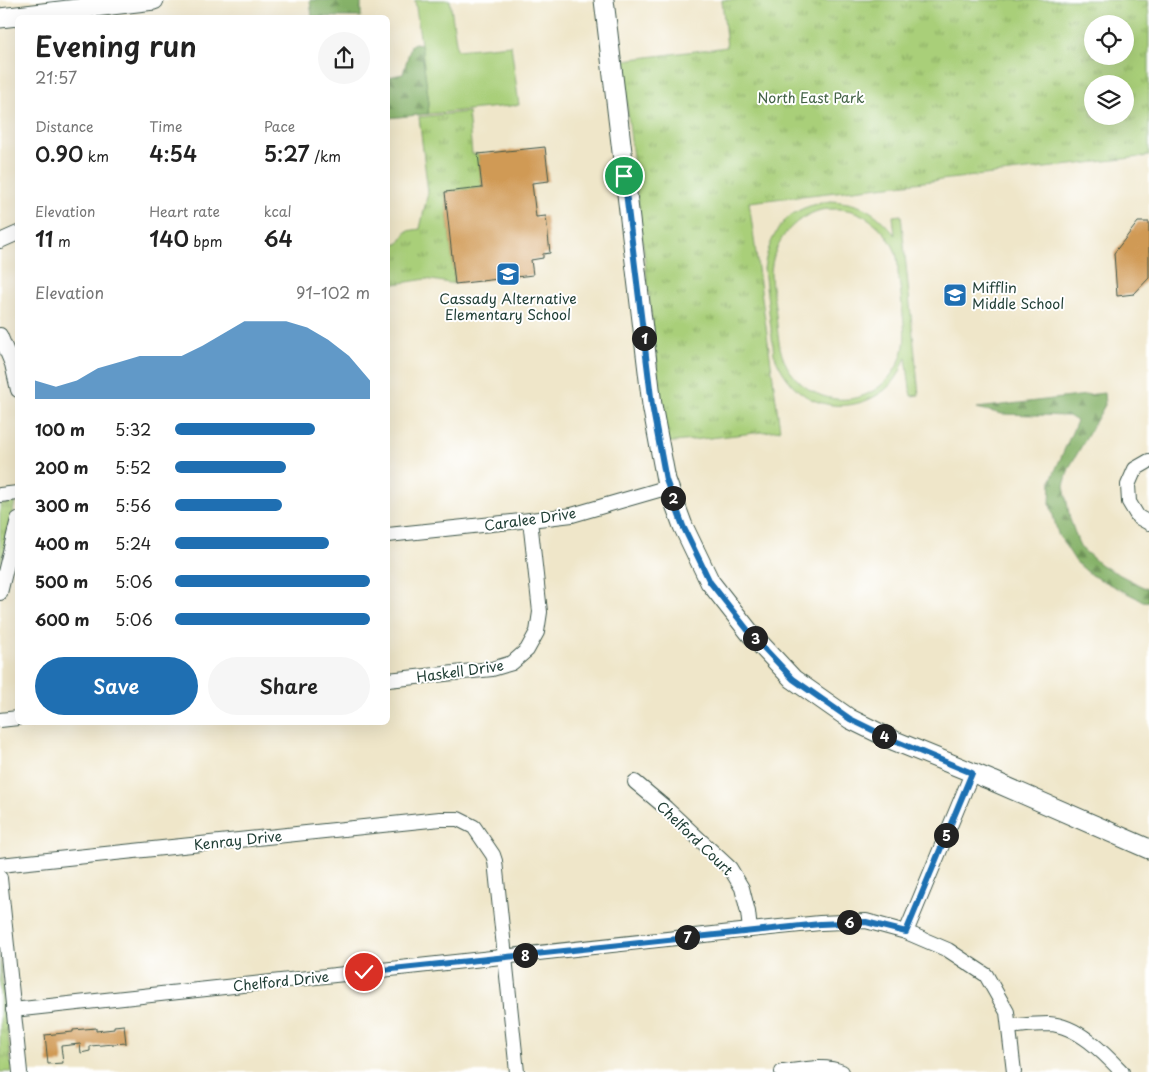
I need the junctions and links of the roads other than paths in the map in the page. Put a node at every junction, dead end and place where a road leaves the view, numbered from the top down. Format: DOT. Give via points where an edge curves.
graph roads {
  1 [pos="154,0"];
  2 [pos="604,0"];
  3 [pos="26,15"];
  4 [pos="15,16"];
  5 [pos="0,18"];
  6 [pos="15,234"];
  7 [pos="0,241"];
  8 [pos="1,340"];
  9 [pos="15,369"];
  10 [pos="1149,461"];
  11 [pos="669,487"];
  12 [pos="15,493"];
  13 [pos="0,495"];
  14 [pos="530,520"];
  15 [pos="1149,523"];
  16 [pos="390,535"];
  17 [pos="15,539"];
  18 [pos="0,593"];
  19 [pos="390,680"];
  20 [pos="15,718"];
  21 [pos="0,720"];
  22 [pos="972,773"];
  23 [pos="635,782"];
  24 [pos="1149,849"];
  25 [pos="0,864"];
  26 [pos="0,878"];
  27 [pos="750,930"];
  28 [pos="906,932"];
  29 [pos="505,957"];
  30 [pos="13,1010"];
  31 [pos="1009,1027"];
  32 [pos="20,1072"];
  33 [pos="517,1072"];
  34 [pos="782,1072"];
  35 [pos="842,1072"];
  36 [pos="1014,1072"];
  37 [pos="1122,1072"];
  1 -- 3 [label="main road"];
  2 -- 11 [label="main road" via="652,405"];
  4 -- 5 [label="main road"];
  6 -- 7 [label="street"];
  8 -- 9 [label="street"];
  10 -- 15 [label="street" via="1135,470 1128,485 1129,502 1138,517"];
  11 -- 14 [label="street, Caralee Drive" via="572,515"];
  11 -- 22 [label="main road" via="683,526 710,582 750,633 793,679 850,719"];
  12 -- 13 [label="street"];
  14 -- 16 [label="street, Caralee Drive"];
  14 -- 19 [label="street, Haskell Drive" via="540,612 537,632 527,650 512,664 492,669"];
  17 -- 18 [label="street"];
  20 -- 21 [label="street"];
  22 -- 24 [label="main road"];
  22 -- 28 [label="street"];
  23 -- 27 [label="street, Chelford Court" via="730,868 742,888"];
  25 -- 29 [label="street, Kenray Drive" via="458,819 474,827 493,855"];
  26 -- 30 [label="street"];
  27 -- 28 [label="street, Chelford Drive" via="866,922"];
  27 -- 29 [label="street, Chelford Drive"];
  28 -- 31 [label="street, Chelford Drive" via="948,950 986,975 1007,1012"];
  29 -- 30 [label="street, Chelford Drive"];
  29 -- 33 [label="street"];
  30 -- 32 [label="street"];
  31 -- 36 [label="street, Chelford Drive"];
  31 -- 37 [label="street" via="1050,1024 1072,1030"];
  34 -- 35 [label="street" via="819,1068"];
}
